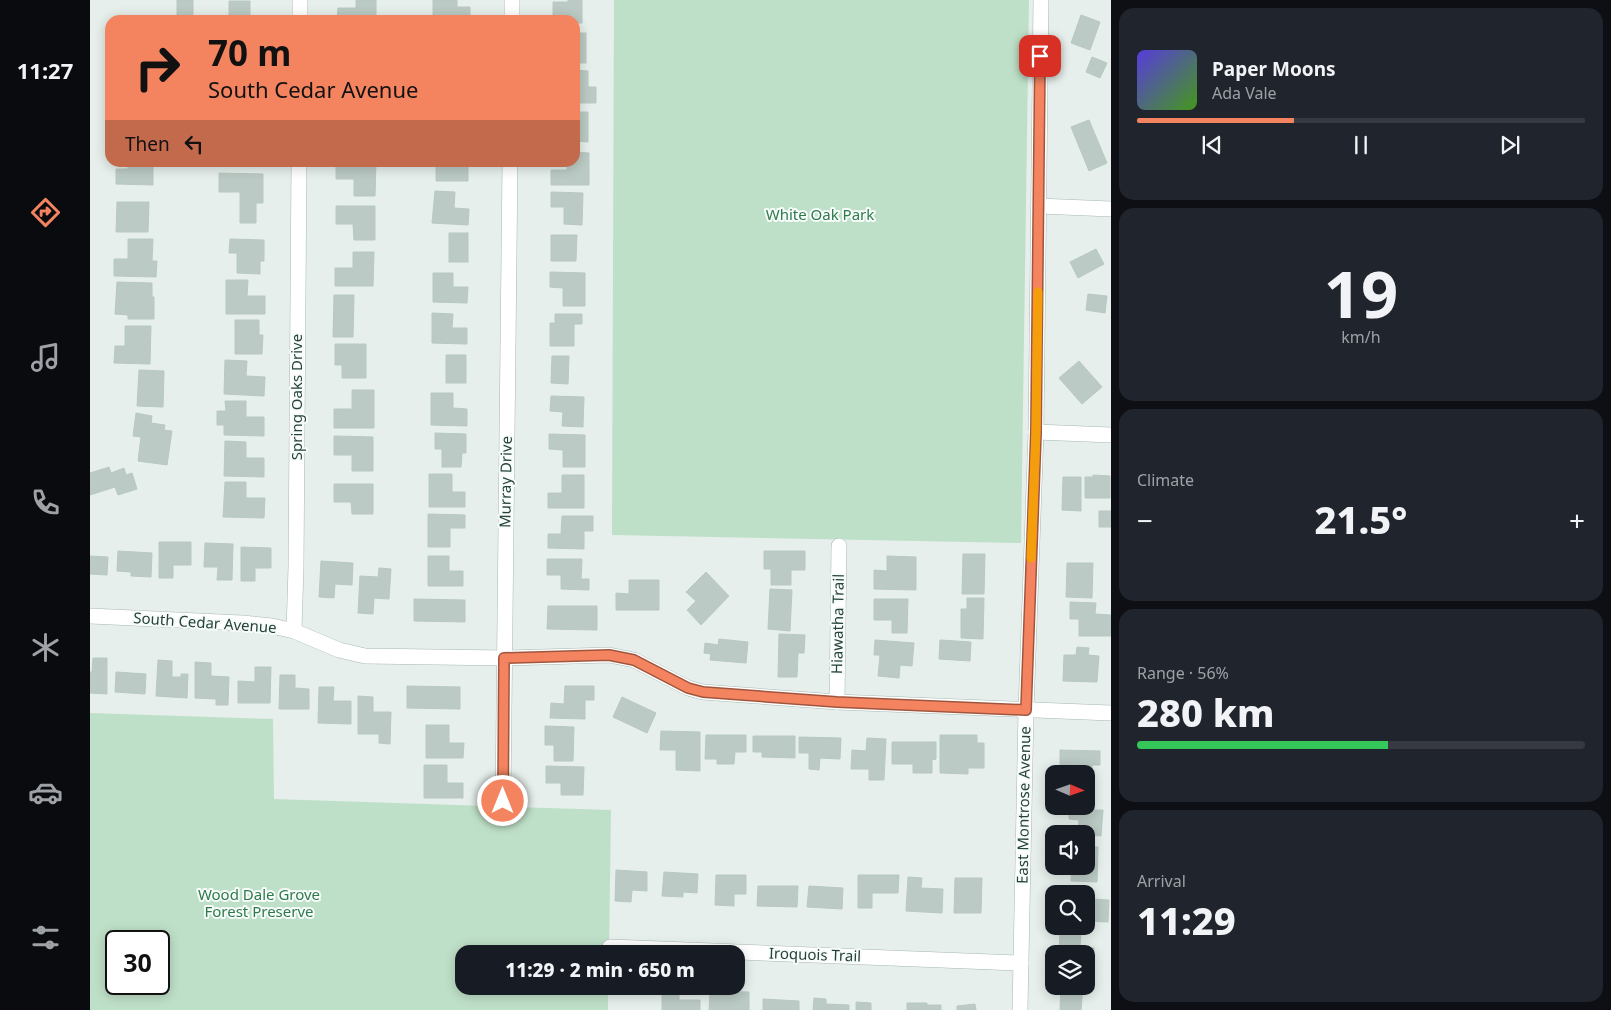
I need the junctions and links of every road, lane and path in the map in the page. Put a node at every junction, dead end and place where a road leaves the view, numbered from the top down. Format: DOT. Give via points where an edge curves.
graph roads {
  1 [pos="300,0"];
  2 [pos="512,0"];
  3 [pos="1041,0"];
  4 [pos="300,15"];
  5 [pos="512,15"];
  6 [pos="299,167"];
  7 [pos="510,167"];
  8 [pos="1039,206"];
  9 [pos="1111,209"];
  10 [pos="1036,432"];
  11 [pos="1111,435"];
  12 [pos="839,546"];
  13 [pos="90,616"];
  14 [pos="294,631"];
  15 [pos="504,658"];
  16 [pos="837,702"];
  17 [pos="1026,710"];
  18 [pos="1111,713"];
  19 [pos="503,801"];
  20 [pos="745,952"];
  21 [pos="1021,963"];
  22 [pos="1020,1010"];
  1 -- 4 [label="street"];
  2 -- 5 [label="street"];
  3 -- 8 [label="street, East Montrose Avenue"];
  6 -- 14 [label="street, Spring Oaks Drive"];
  7 -- 15 [label="street, Murray Drive"];
  8 -- 9 [label="street"];
  8 -- 10 [label="street, East Montrose Avenue"];
  10 -- 11 [label="street"];
  10 -- 17 [label="street, East Montrose Avenue"];
  12 -- 16 [label="street, Hiawatha Trail"];
  13 -- 14 [label="street, South Cedar Avenue" via="242,623"];
  14 -- 15 [label="street, South Cedar Avenue" via="339,650 365,656"];
  15 -- 16 [label="street, South Cedar Avenue" via="609,655 634,660 688,688 703,692"];
  15 -- 19 [label="street, Murray Drive"];
  16 -- 17 [label="street, South Cedar Avenue"];
  17 -- 18 [label="street, South Cedar Avenue"];
  17 -- 21 [label="street, East Montrose Avenue"];
  20 -- 21 [label="street, Iroquois Trail"];
  21 -- 22 [label="street, East Montrose Avenue"];
}
